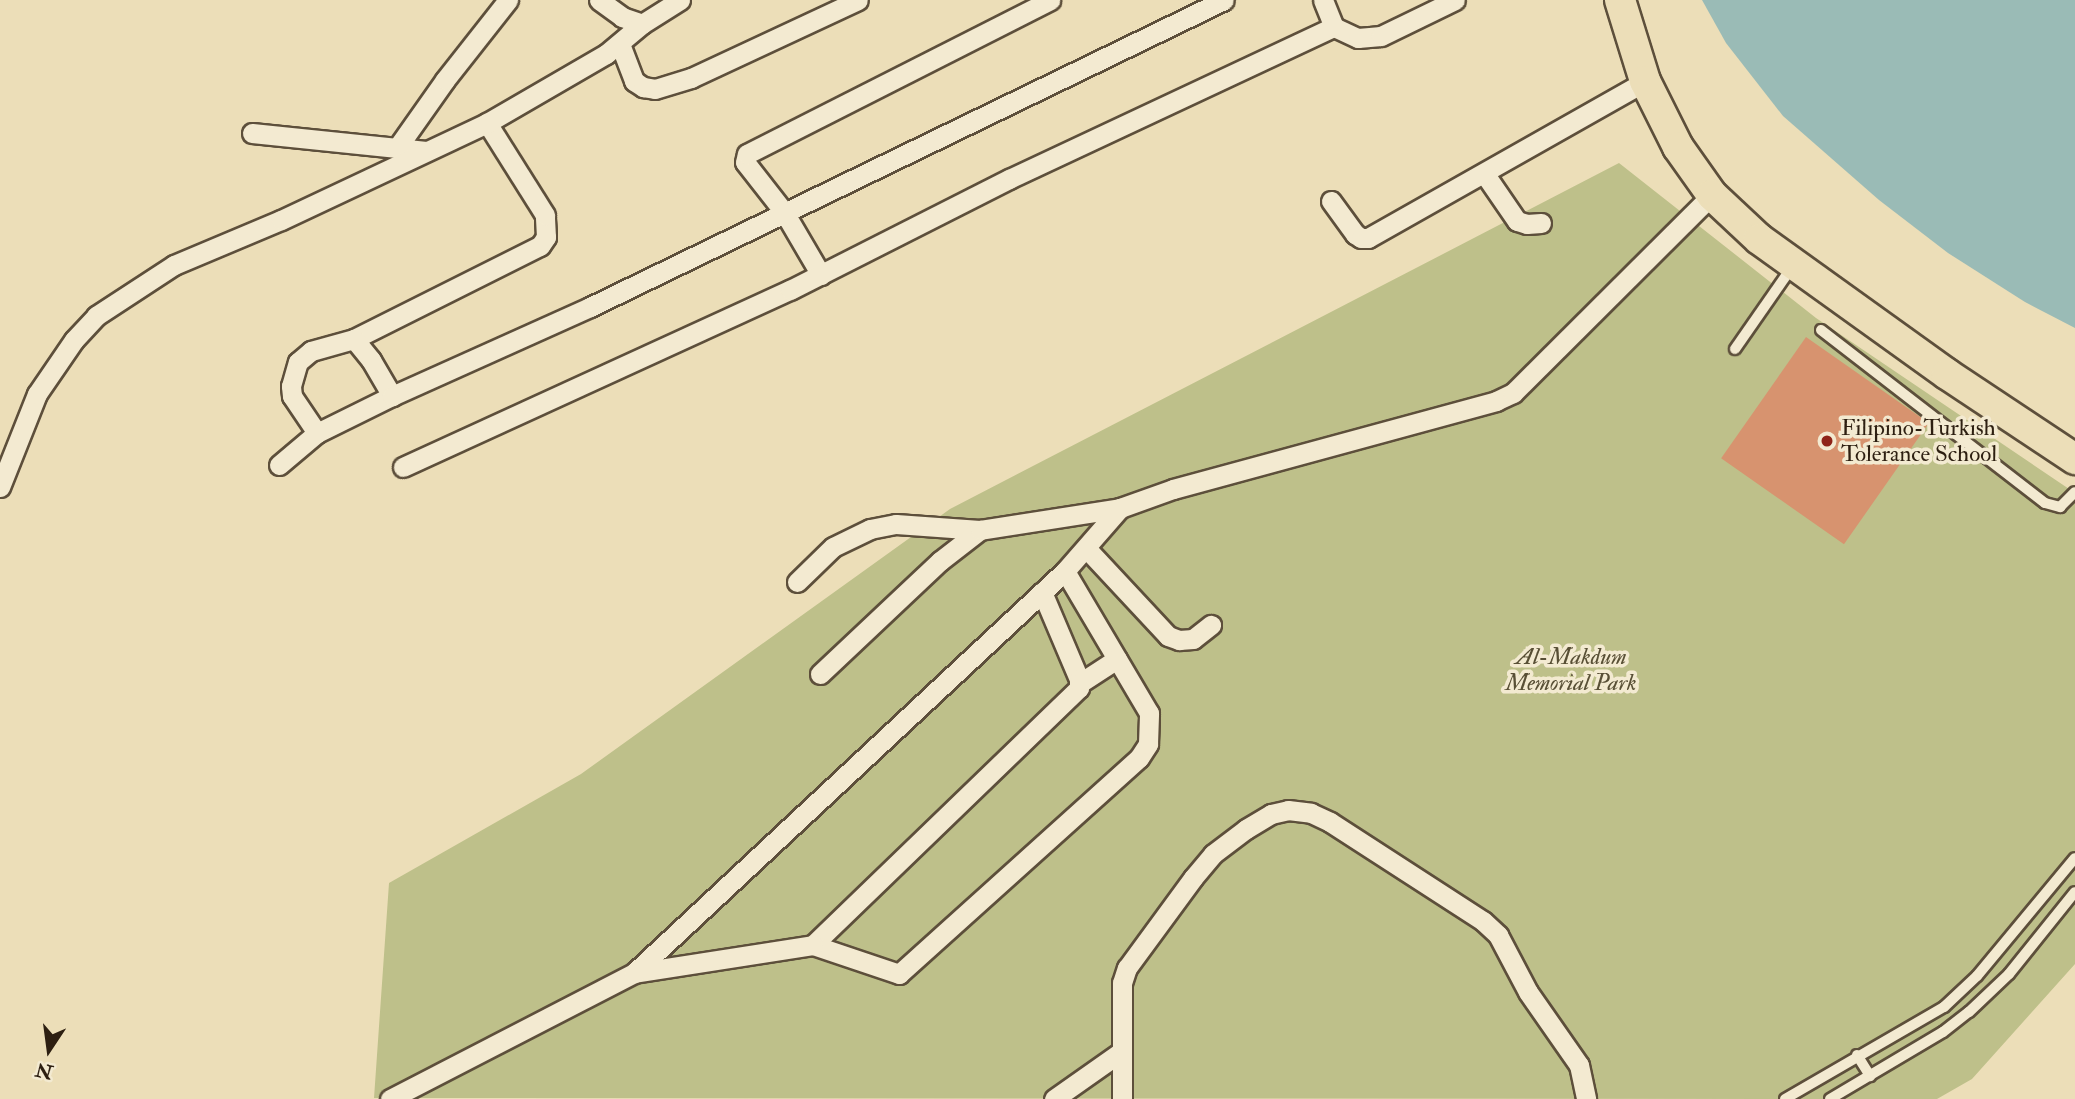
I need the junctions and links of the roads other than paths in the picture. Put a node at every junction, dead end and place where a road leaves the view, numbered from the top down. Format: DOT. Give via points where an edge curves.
graph roads {
  1 [pos="508,0"];
  2 [pos="599,0"];
  3 [pos="680,0"];
  4 [pos="858,0"];
  5 [pos="1050,0"];
  6 [pos="1224,0"];
  7 [pos="1322,0"];
  8 [pos="1455,0"];
  9 [pos="1620,0"];
  10 [pos="642,24"];
  11 [pos="1334,27"];
  12 [pos="620,44"];
  13 [pos="1645,81"];
  14 [pos="487,122"];
  15 [pos="252,133"];
  16 [pos="397,148"];
  17 [pos="428,151"];
  18 [pos="1484,173"];
  19 [pos="1712,195"];
  20 [pos="1331,201"];
  21 [pos="784,212"];
  22 [pos="1541,223"];
  23 [pos="1794,264"];
  24 [pos="821,275"];
  25 [pos="1821,330"];
  26 [pos="354,339"];
  27 [pos="1735,349"];
  28 [pos="392,396"];
  29 [pos="317,433"];
  30 [pos="2075,459"];
  31 [pos="279,466"];
  32 [pos="403,467"];
  33 [pos="0,487"];
  34 [pos="2075,492"];
  35 [pos="1120,508"];
  36 [pos="980,530"];
  37 [pos="1086,548"];
  38 [pos="1065,571"];
  39 [pos="796,582"];
  40 [pos="1042,592"];
  41 [pos="1211,625"];
  42 [pos="1117,659"];
  43 [pos="820,674"];
  44 [pos="1080,683"];
  45 [pos="2074,862"];
  46 [pos="2075,892"];
  47 [pos="813,945"];
  48 [pos="634,973"];
  49 [pos="1122,1051"];
  50 [pos="1857,1055"];
  51 [pos="1870,1076"];
  52 [pos="390,1099"];
  53 [pos="1054,1099"];
  54 [pos="1122,1099"];
  55 [pos="1586,1099"];
  56 [pos="1785,1099"];
  57 [pos="1830,1099"];
  1 -- 16 [label="street"];
  2 -- 10 [label="street" via="622,17"];
  3 -- 10 [label="street"];
  4 -- 12 [label="street" via="691,78 654,89 634,81"];
  5 -- 21 [label="street" via="747,153 745,162"];
  6 -- 21 [label="street"];
  7 -- 11 [label="street"];
  8 -- 11 [label="street" via="1381,36 1358,38"];
  9 -- 13 [label="main road"];
  10 -- 12 [label="street"];
  11 -- 24 [label="street" via="996,186"];
  12 -- 14 [label="street"];
  13 -- 18 [label="street"];
  13 -- 19 [label="main road" via="1678,147"];
  14 -- 17 [label="street"];
  14 -- 26 [label="street" via="545,215 546,237 540,246"];
  15 -- 16 [label="street"];
  16 -- 17 [label="street"];
  17 -- 33 [label="street" via="174,265 96,316 37,394"];
  18 -- 20 [label="street" via="1368,238 1355,234"];
  18 -- 22 [label="street" via="1517,221"];
  19 -- 23 [label="main road"];
  19 -- 35 [label="street" via="1513,393"];
  21 -- 24 [label="street"];
  21 -- 28 [label="street" via="590,307"];
  23 -- 27 [label="lane"];
  23 -- 30 [label="main road"];
  24 -- 32 [label="street"];
  25 -- 34 [label="lane" via="2045,503 2060,507"];
  26 -- 28 [label="street"];
  26 -- 29 [label="street" via="311,351 294,370 292,396"];
  28 -- 29 [label="street"];
  29 -- 31 [label="street"];
  35 -- 36 [label="street"];
  35 -- 37 [label="street"];
  36 -- 39 [label="street" via="897,524 870,529 833,547"];
  36 -- 43 [label="street" via="940,561"];
  37 -- 38 [label="street"];
  37 -- 41 [label="street" via="1168,636 1193,639"];
  38 -- 40 [label="street"];
  38 -- 42 [label="street"];
  40 -- 44 [label="street"];
  40 -- 48 [label="street"];
  42 -- 44 [label="street"];
  42 -- 47 [label="street" via="1149,713 1151,731 1139,758 899,974"];
  44 -- 47 [label="street"];
  45 -- 50 [label="lane" via="1958,994 1927,1017"];
  46 -- 51 [label="lane" via="2008,974 1977,1004 1943,1032"];
  47 -- 48 [label="street"];
  48 -- 52 [label="street"];
  49 -- 53 [label="street"];
  49 -- 54 [label="street"];
  49 -- 55 [label="street" via="1122,983 1138,951 1213,854 1270,814 1288,810 1330,822 1498,935 1528,992 1579,1065"];
  50 -- 51 [label="lane"];
  50 -- 56 [label="lane"];
  51 -- 57 [label="lane"];
}
